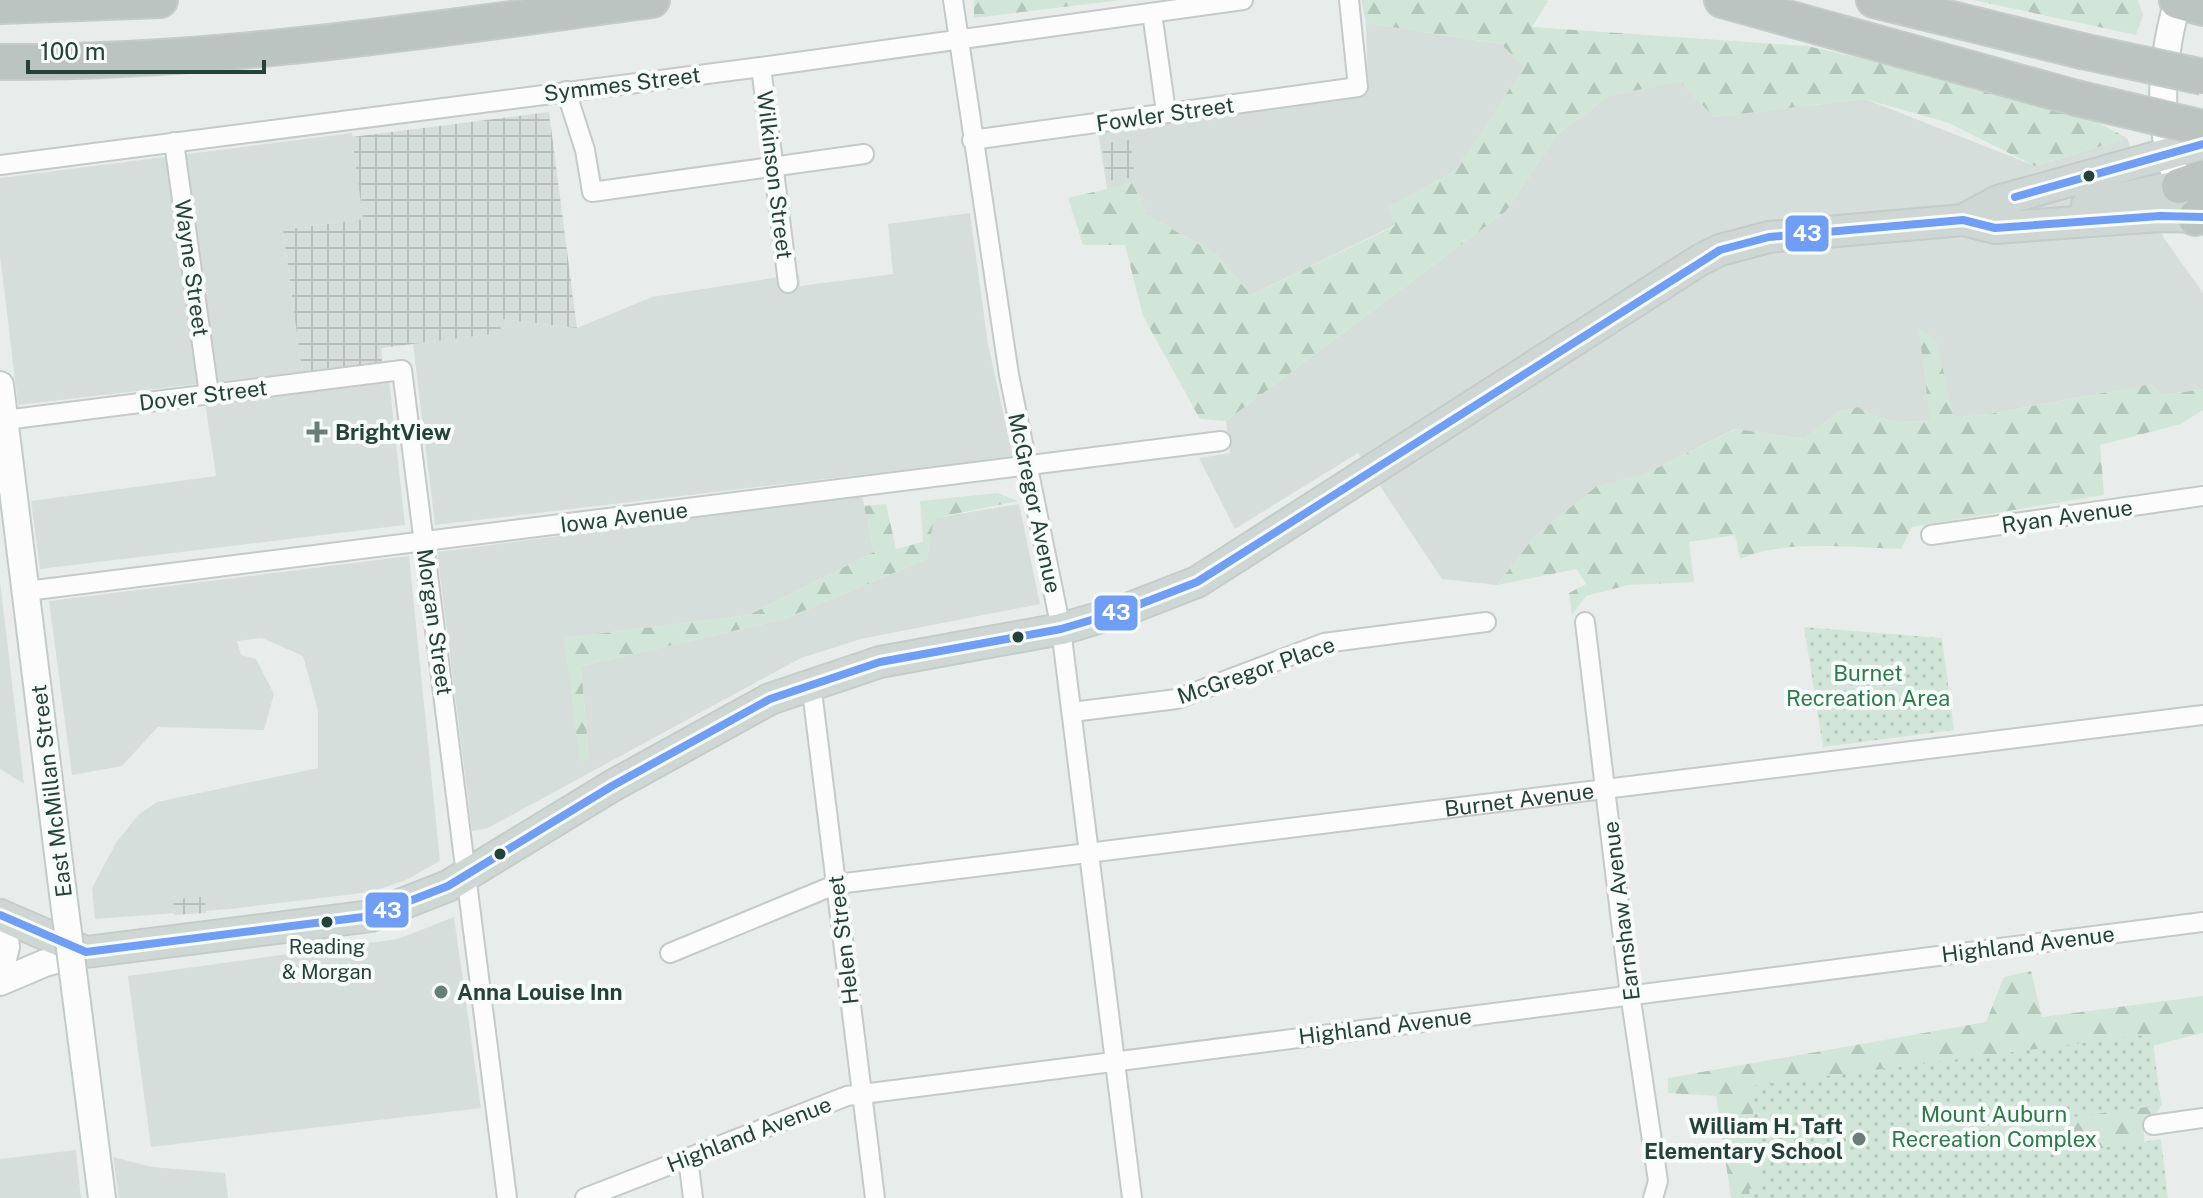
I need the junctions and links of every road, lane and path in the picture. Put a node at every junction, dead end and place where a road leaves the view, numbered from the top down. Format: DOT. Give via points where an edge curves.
graph roads {
  1 [pos="160,0"];
  2 [pos="652,0"];
  3 [pos="1243,0"];
  4 [pos="1349,0"];
  5 [pos="1722,0"];
  6 [pos="1874,0"];
  7 [pos="2183,2"];
  8 [pos="954,5"];
  9 [pos="0,6"];
  10 [pos="1152,13"];
  11 [pos="959,40"];
  12 [pos="0,62"];
  13 [pos="761,67"];
  14 [pos="2203,77"];
  15 [pos="566,91"];
  16 [pos="2076,98"];
  17 [pos="1166,112"];
  18 [pos="2203,117"];
  19 [pos="2203,128"];
  20 [pos="972,140"];
  21 [pos="174,142"];
  22 [pos="2203,144"];
  23 [pos="864,154"];
  24 [pos="2168,154"];
  25 [pos="0,165"];
  26 [pos="774,165"];
  27 [pos="2191,182"];
  28 [pos="2201,219"];
  29 [pos="1963,220"];
  30 [pos="2018,227"];
  31 [pos="788,283"];
  32 [pos="402,370"];
  33 [pos="0,385"];
  34 [pos="209,394"];
  35 [pos="5,420"];
  36 [pos="1221,441"];
  37 [pos="1030,467"];
  38 [pos="2203,496"];
  39 [pos="1931,535"];
  40 [pos="424,541"];
  41 [pos="27,591"];
  42 [pos="1486,622"];
  43 [pos="1585,622"];
  44 [pos="1061,629"];
  45 [pos="811,683"];
  46 [pos="1072,712"];
  47 [pos="2203,715"];
  48 [pos="1606,788"];
  49 [pos="1090,853"];
  50 [pos="466,875"];
  51 [pos="837,884"];
  52 [pos="1,915"];
  53 [pos="2203,922"];
  54 [pos="86,952"];
  55 [pos="670,953"];
  56 [pos="0,970"];
  57 [pos="0,982"];
  58 [pos="1630,995"];
  59 [pos="1114,1060"];
  60 [pos="862,1094"];
  61 [pos="2203,1118"];
  62 [pos="2153,1125"];
  63 [pos="688,1158"];
  64 [pos="102,1198"];
  65 [pos="507,1198"];
  66 [pos="585,1198"];
  67 [pos="693,1198"];
  68 [pos="875,1198"];
  69 [pos="1132,1198"];
  70 [pos="1653,1198"];
  1 -- 9 [label="highway"];
  2 -- 12 [label="highway" via="197,57"];
  3 -- 10 [label="street, Symmes Street"];
  4 -- 17 [label="street, Fowler Street" via="1358,87"];
  5 -- 16 [label="highway"];
  6 -- 14 [label="highway, bridge"];
  7 -- 24 [label="main road" via="2164,71"];
  8 -- 11 [label="street, McGregor Avenue"];
  10 -- 11 [label="street, Symmes Street"];
  10 -- 17 [label="street"];
  11 -- 13 [label="street, Symmes Street"];
  11 -- 20 [label="street, McGregor Avenue"];
  13 -- 15 [label="street, Symmes Street"];
  13 -- 26 [label="street, Wilkinson Street"];
  15 -- 21 [label="street, Symmes Street"];
  15 -- 26 [label="street" via="592,192"];
  16 -- 18 [label="highway, bridge"];
  16 -- 19 [label="highway, bridge"];
  17 -- 20 [label="street, Fowler Street"];
  20 -- 37 [label="street, McGregor Avenue" via="1009,375"];
  21 -- 25 [label="street, Symmes Street"];
  21 -- 34 [label="street, Wayne Street"];
  22 -- 24 [label="main road"];
  23 -- 26 [label="street"];
  24 -- 27 [label="main road"];
  24 -- 29 [label="main road" via="1998,201"];
  26 -- 31 [label="street, Wilkinson Street"];
  27 -- 28 [label="main road"];
  27 -- 30 [label="main road" via="2038,213"];
  28 -- 30 [label="main road" via="2160,216"];
  29 -- 30 [label="main road"];
  29 -- 44 [label="main road" via="1769,237 1720,250 1197,582"];
  32 -- 34 [label="street, Dover Street"];
  32 -- 40 [label="street, Morgan Street"];
  33 -- 35 [label="main road, East McMillan Street"];
  34 -- 35 [label="street, Dover Street"];
  35 -- 41 [label="main road, East McMillan Street"];
  36 -- 37 [label="street, Iowa Avenue"];
  37 -- 40 [label="street, Iowa Avenue"];
  37 -- 44 [label="street, McGregor Avenue"];
  38 -- 39 [label="street, Ryan Avenue"];
  40 -- 41 [label="street, Iowa Avenue"];
  40 -- 50 [label="street, Morgan Street"];
  41 -- 64 [label="main road, East McMillan Street, bridge"];
  42 -- 46 [label="street, McGregor Place" via="1324,643 1177,699"];
  43 -- 48 [label="street, Earnshaw Avenue"];
  44 -- 45 [label="main road" via="880,662"];
  44 -- 46 [label="street, McGregor Avenue"];
  45 -- 50 [label="main road" via="730,719"];
  45 -- 51 [label="street, Helen Street"];
  46 -- 49 [label="street, McGregor Avenue"];
  47 -- 48 [label="street, Burnet Avenue"];
  48 -- 49 [label="street, Burnet Avenue"];
  48 -- 58 [label="street, Earnshaw Avenue"];
  49 -- 51 [label="street, Burnet Avenue"];
  49 -- 59 [label="street, McGregor Avenue"];
  50 -- 54 [label="main road" via="371,916"];
  50 -- 65 [label="street, Morgan Street"];
  51 -- 55 [label="street, Burnet Avenue"];
  51 -- 60 [label="street, Helen Street"];
  52 -- 54 [label="main road"];
  52 -- 56 [label="main road" via="6,947"];
  53 -- 58 [label="street, Highland Avenue"];
  54 -- 57 [label="main road"];
  58 -- 59 [label="street, Highland Avenue"];
  58 -- 70 [label="street, Earnshaw Avenue" via="1658,1181"];
  59 -- 60 [label="street, Highland Avenue"];
  59 -- 69 [label="street, McGregor Avenue"];
  60 -- 63 [label="street, Highland Avenue"];
  60 -- 68 [label="street, Helen Street"];
  61 -- 62 [label="street"];
  63 -- 66 [label="street, Highland Avenue"];
  63 -- 67 [label="street"];
}
